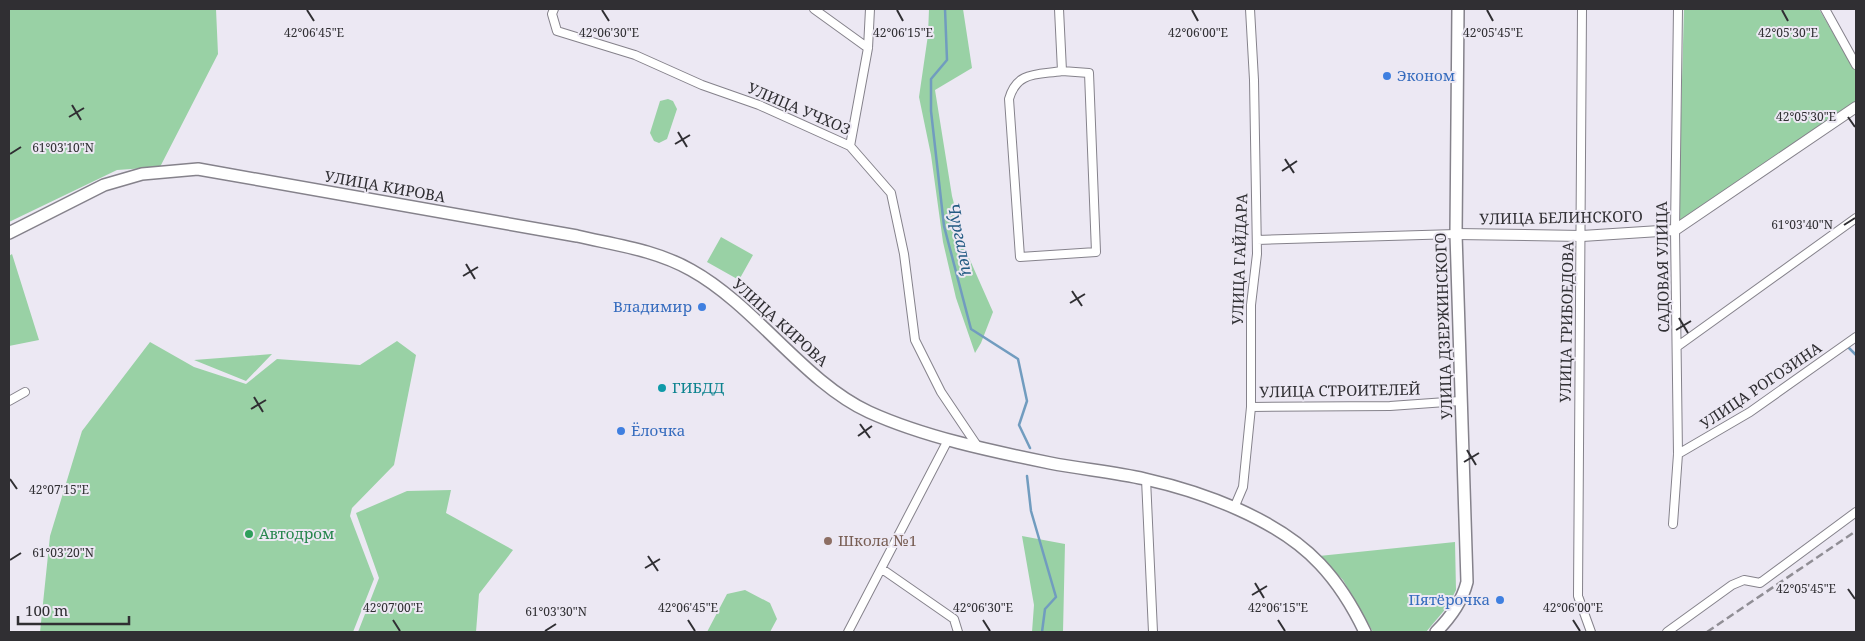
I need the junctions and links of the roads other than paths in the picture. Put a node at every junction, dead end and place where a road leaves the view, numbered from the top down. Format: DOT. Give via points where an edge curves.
graph roads {
  1 [pos="554,9"];
  2 [pos="814,9"];
  3 [pos="870,9"];
  4 [pos="1059,9"];
  5 [pos="1250,9"];
  6 [pos="1458,9"];
  7 [pos="1582,9"];
  8 [pos="1678,9"];
  9 [pos="1825,9"];
  10 [pos="868,48"];
  11 [pos="1856,65"];
  12 [pos="1062,71"];
  13 [pos="1856,107"];
  14 [pos="850,146"];
  15 [pos="1856,218"];
  16 [pos="1675,230"];
  17 [pos="9,233"];
  18 [pos="1456,234"];
  19 [pos="1582,236"];
  20 [pos="1258,240"];
  21 [pos="1856,337"];
  22 [pos="1678,346"];
  23 [pos="25,392"];
  24 [pos="9,401"];
  25 [pos="1460,401"];
  26 [pos="1251,407"];
  27 [pos="948,440"];
  28 [pos="978,447"];
  29 [pos="1678,454"];
  30 [pos="1146,479"];
  31 [pos="1234,508"];
  32 [pos="1856,512"];
  33 [pos="1673,524"];
  34 [pos="882,569"];
  35 [pos="848,632"];
  36 [pos="958,632"];
  37 [pos="1153,632"];
  38 [pos="1365,632"];
  39 [pos="1436,632"];
  40 [pos="1591,632"];
  41 [pos="1667,632"];
  1 -- 14 [label="street, УЛИЦА УЧХОЗ" via="552,14 557,31 634,55"];
  2 -- 10 [label="street"];
  3 -- 10 [label="street"];
  4 -- 12 [label="street"];
  5 -- 20 [label="street, УЛИЦА ГАЙДАРА"];
  6 -- 18 [label="main road, УЛИЦА ДЗЕРЖИНСКОГО"];
  7 -- 19 [label="street, УЛИЦА ГРИБОЕДОВА"];
  8 -- 16 [label="street, САДОВАЯ УЛИЦА"];
  9 -- 11 [label="street"];
  10 -- 14 [label="street"];
  12 -- 12 [label="street" via="1023,77 1013,86 1009,99 1020,257 1096,252 1089,73"];
  13 -- 16 [label="street"];
  14 -- 28 [label="street, УЛИЦА УЧХОЗ" via="891,193 904,254 915,340 941,392"];
  15 -- 22 [label="street"];
  16 -- 19 [label="street, УЛИЦА БЕЛИНСКОГО"];
  16 -- 22 [label="street, САДОВАЯ УЛИЦА"];
  17 -- 27 [label="main road, УЛИЦА КИРОВА" via="104,185 142,174 198,169 636,249 671,259 693,271 737,302 820,378 869,412"];
  18 -- 19 [label="street, УЛИЦА БЕЛИНСКОГО"];
  18 -- 20 [label="street, УЛИЦА БЕЛИНСКОГО"];
  18 -- 25 [label="main road, УЛИЦА ДЗЕРЖИНСКОГО"];
  19 -- 40 [label="street, УЛИЦА ГРИБОЕДОВА" via="1578,596"];
  20 -- 26 [label="street, УЛИЦА ГАЙДАРА" via="1251,305"];
  21 -- 29 [label="street, УЛИЦА РОГОЗИНА" via="1750,412"];
  22 -- 29 [label="street, САДОВАЯ УЛИЦА"];
  23 -- 24 [label="street"];
  25 -- 26 [label="street, УЛИЦА СТРОИТЕЛЕЙ" via="1390,406"];
  25 -- 39 [label="main road, УЛИЦА ДЗЕРЖИНСКОГО" via="1467,582 1452,614"];
  26 -- 31 [label="street, УЛИЦА ГАЙДАРА" via="1243,487"];
  27 -- 28 [label="main road, УЛИЦА КИРОВА"];
  27 -- 34 [label="street"];
  28 -- 30 [label="main road, УЛИЦА КИРОВА"];
  29 -- 33 [label="street, САДОВАЯ УЛИЦА"];
  30 -- 31 [label="main road, УЛИЦА КИРОВА"];
  30 -- 37 [label="street"];
  31 -- 38 [label="main road, УЛИЦА КИРОВА" via="1283,534 1318,562 1342,591"];
  32 -- 41 [label="street" via="1760,583 1744,580 1732,585"];
  34 -- 35 [label="street"];
  34 -- 36 [label="street" via="954,619"];
}
